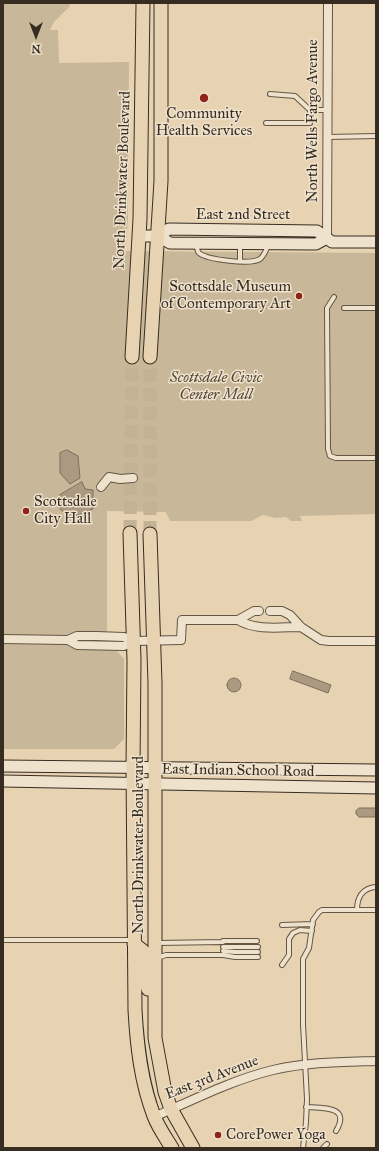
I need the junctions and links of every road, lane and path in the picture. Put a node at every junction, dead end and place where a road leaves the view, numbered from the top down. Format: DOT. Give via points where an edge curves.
graph roads {
  1 [pos="143,3"];
  2 [pos="161,3"];
  3 [pos="328,3"];
  4 [pos="142,81"];
  5 [pos="161,81"];
  6 [pos="270,94"];
  7 [pos="310,110"];
  8 [pos="327,110"];
  9 [pos="266,123"];
  10 [pos="376,136"];
  11 [pos="327,137"];
  12 [pos="139,236"];
  13 [pos="158,236"];
  14 [pos="328,238"];
  15 [pos="376,242"];
  16 [pos="240,243"];
  17 [pos="270,243"];
  18 [pos="196,244"];
  19 [pos="240,261"];
  20 [pos="334,297"];
  21 [pos="344,308"];
  22 [pos="375,308"];
  23 [pos="374,314"];
  24 [pos="132,357"];
  25 [pos="150,357"];
  26 [pos="376,458"];
  27 [pos="133,478"];
  28 [pos="102,487"];
  29 [pos="130,533"];
  30 [pos="150,534"];
  31 [pos="259,611"];
  32 [pos="270,611"];
  33 [pos="238,620"];
  34 [pos="302,627"];
  35 [pos="3,639"];
  36 [pos="154,640"];
  37 [pos="376,641"];
  38 [pos="134,642"];
  39 [pos="3,766"];
  40 [pos="133,767"];
  41 [pos="155,768"];
  42 [pos="376,770"];
  43 [pos="3,781"];
  44 [pos="133,783"];
  45 [pos="155,784"];
  46 [pos="376,788"];
  47 [pos="376,887"];
  48 [pos="358,910"];
  49 [pos="376,910"];
  50 [pos="313,924"];
  51 [pos="282,925"];
  52 [pos="312,931"];
  53 [pos="3,940"];
  54 [pos="257,941"];
  55 [pos="134,942"];
  56 [pos="155,943"];
  57 [pos="223,945"];
  58 [pos="155,958"];
  59 [pos="282,965"];
  60 [pos="155,999"];
  61 [pos="376,1061"];
  62 [pos="305,1065"];
  63 [pos="306,1107"];
  64 [pos="171,1109"];
  65 [pos="154,1117"];
  66 [pos="336,1131"];
  67 [pos="327,1144"];
  68 [pos="303,1147"];
  69 [pos="172,1148"];
  70 [pos="194,1148"];
  71 [pos="308,1148"];
  72 [pos="323,1148"];
  1 -- 4 [label="main road, North Drinkwater Boulevard"];
  2 -- 5 [label="main road"];
  3 -- 8 [label="street, North Wells Fargo Avenue"];
  4 -- 5 [label="main road"];
  4 -- 12 [label="main road, North Drinkwater Boulevard"];
  5 -- 13 [label="main road"];
  6 -- 7 [label="lane" via="295,96"];
  7 -- 8 [label="lane"];
  7 -- 9 [label="lane" via="310,123"];
  8 -- 11 [label="street, North Wells Fargo Avenue"];
  10 -- 11 [label="lane"];
  11 -- 14 [label="street, North Wells Fargo Avenue"];
  12 -- 13 [label="main road, East 2nd Street"];
  12 -- 24 [label="main road, North Drinkwater Boulevard"];
  13 -- 14 [label="main road, East 2nd Street" via="169,229 235,229 317,231"];
  13 -- 18 [label="main road, East 2nd Street" via="170,243"];
  13 -- 25 [label="main road"];
  14 -- 15 [label="main road, East 2nd Street" via="332,242"];
  14 -- 17 [label="main road, East 2nd Street" via="316,244"];
  16 -- 17 [label="main road, East 2nd Street"];
  16 -- 18 [label="main road, East 2nd Street"];
  16 -- 19 [label="lane"];
  17 -- 19 [label="lane" via="262,258"];
  18 -- 19 [label="lane" via="202,254"];
  20 -- 26 [label="lane" via="327,308 328,449 330,456 336,458"];
  21 -- 22 [label="lane"];
  22 -- 23 [label="lane"];
  27 -- 28 [label="street" via="120,480 109,477"];
  29 -- 38 [label="main road, North Drinkwater Boulevard"];
  30 -- 36 [label="main road, North Drinkwater Boulevard"];
  31 -- 33 [label="street"];
  32 -- 34 [label="street" via="282,611 290,615"];
  33 -- 34 [label="street" via="257,627"];
  33 -- 36 [label="street" via="182,620 181,640"];
  34 -- 37 [label="street" via="329,642"];
  35 -- 38 [label="street" via="68,640 77,636 124,637"];
  36 -- 38 [label="street"];
  36 -- 41 [label="main road, North Drinkwater Boulevard"];
  38 -- 40 [label="main road, North Drinkwater Boulevard"];
  39 -- 40 [label="main road, East Indian School Road"];
  40 -- 41 [label="main road, East Indian School Road"];
  40 -- 44 [label="main road, North Drinkwater Boulevard"];
  41 -- 42 [label="main road, East Indian School Road"];
  41 -- 45 [label="main road, North Drinkwater Boulevard"];
  43 -- 44 [label="main road, East Indian School Road"];
  44 -- 45 [label="main road, East Indian School Road"];
  44 -- 55 [label="main road, North Drinkwater Boulevard"];
  45 -- 46 [label="main road, East Indian School Road"];
  45 -- 56 [label="main road, North Drinkwater Boulevard"];
  47 -- 48 [label="lane" via="362,893"];
  48 -- 49 [label="lane"];
  48 -- 50 [label="lane" via="322,910 316,915"];
  50 -- 51 [label="lane"];
  50 -- 52 [label="lane"];
  52 -- 59 [label="lane" via="292,932 289,939 289,955"];
  52 -- 62 [label="lane" via="309,948 303,959"];
  53 -- 55 [label="lane"];
  54 -- 57 [label="lane"];
  55 -- 60 [label="main road" via="143,951 147,988"];
  55 -- 65 [label="main road, North Drinkwater Boulevard" via="137,1042"];
  56 -- 57 [label="lane"];
  56 -- 58 [label="main road, North Drinkwater Boulevard"];
  57 -- 58 [label="lane" via="235,952 258,952 235,957 166,955"];
  58 -- 60 [label="main road, North Drinkwater Boulevard"];
  60 -- 64 [label="main road, North Drinkwater Boulevard" via="155,1038 165,1092"];
  61 -- 62 [label="street, East 3rd Avenue"];
  62 -- 63 [label="lane"];
  62 -- 64 [label="street, East 3rd Avenue" via="273,1070 233,1082"];
  63 -- 66 [label="lane" via="332,1109 338,1113 341,1121"];
  63 -- 68 [label="lane"];
  64 -- 65 [label="street, East 3rd Avenue"];
  64 -- 70 [label="main road, North Drinkwater Boulevard"];
  65 -- 69 [label="main road, North Drinkwater Boulevard"];
  67 -- 72 [label="lane"];
  68 -- 71 [label="lane"];
}
